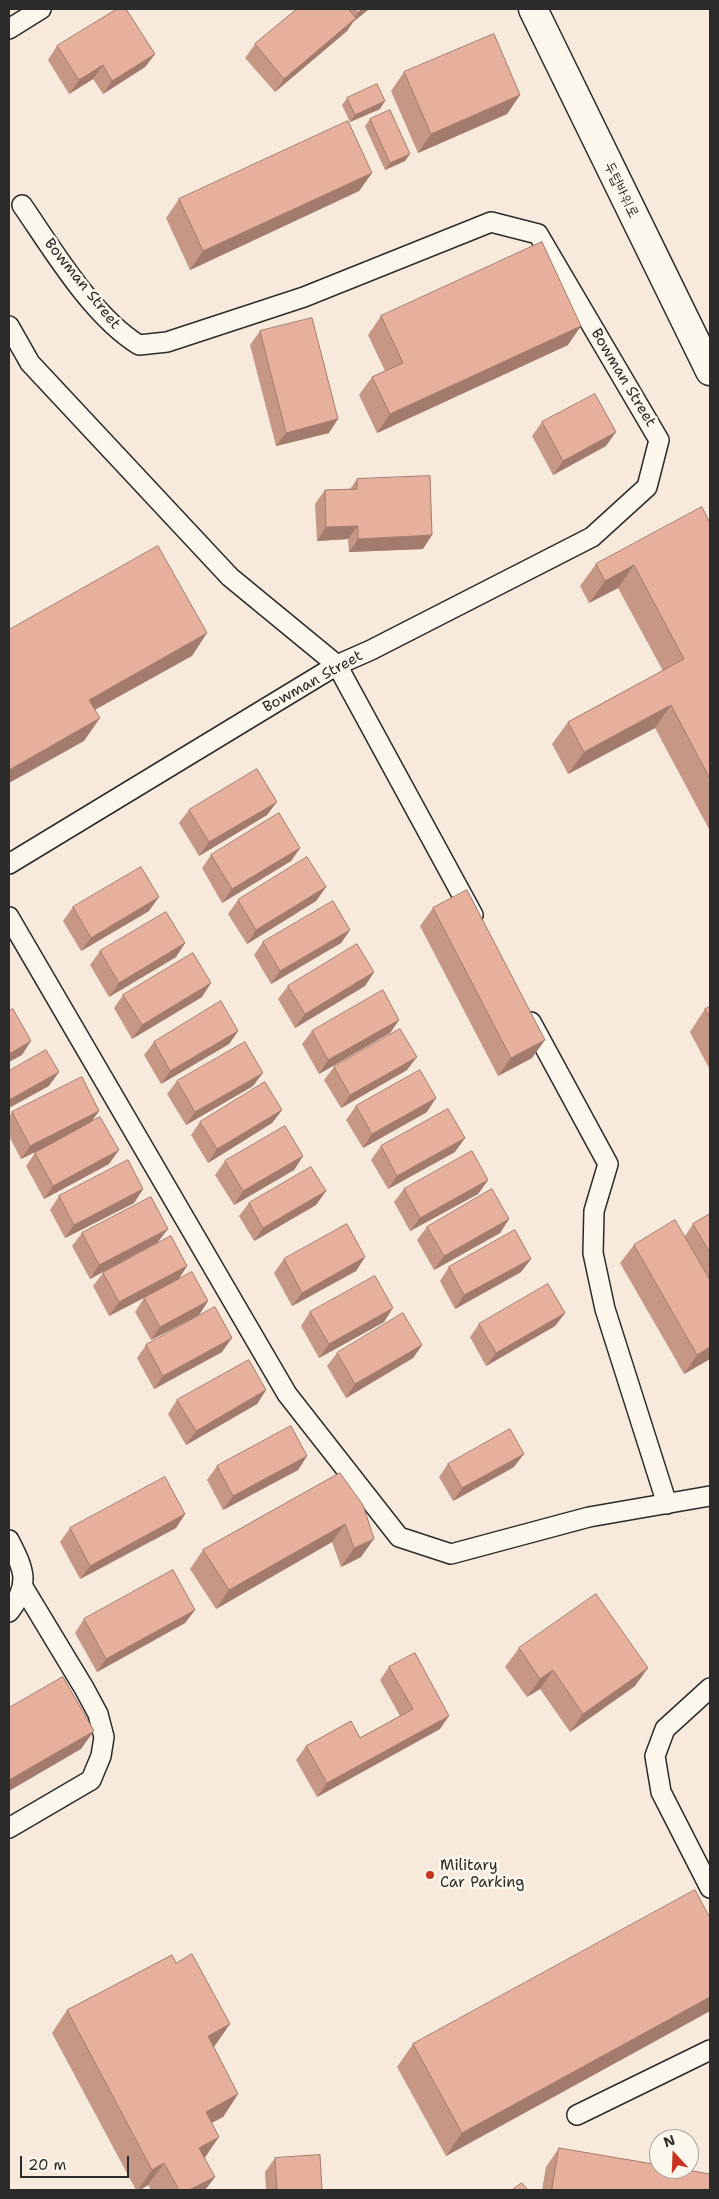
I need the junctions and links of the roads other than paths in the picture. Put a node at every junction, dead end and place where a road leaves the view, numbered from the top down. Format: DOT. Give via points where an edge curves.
graph roads {
  1 [pos="41,9"];
  2 [pos="533,9"];
  3 [pos="9,29"];
  4 [pos="22,205"];
  5 [pos="9,326"];
  6 [pos="710,371"];
  7 [pos="337,665"];
  8 [pos="9,864"];
  9 [pos="9,917"];
  10 [pos="480,927"];
  11 [pos="522,1006"];
  12 [pos="710,1496"];
  13 [pos="667,1504"];
  14 [pos="9,1540"];
  15 [pos="23,1587"];
  16 [pos="9,1612"];
  17 [pos="710,1688"];
  18 [pos="9,1828"];
  19 [pos="710,1888"];
  20 [pos="710,2050"];
  21 [pos="578,2115"];
  1 -- 3 [label="lane"];
  2 -- 6 [label="street, 두텁바위로"];
  4 -- 7 [label="lane, Bowman Street" via="57,256 114,328 139,345 167,342 304,298 491,222 538,234 659,440 647,487 592,537"];
  5 -- 7 [label="lane" via="30,363 230,577"];
  7 -- 8 [label="lane, Bowman Street"];
  7 -- 10 [label="lane"];
  9 -- 13 [label="lane" via="287,1394 398,1537 451,1554 589,1517"];
  11 -- 13 [label="lane" via="608,1164 594,1211 593,1253 605,1309"];
  12 -- 13 [label="lane"];
  14 -- 15 [label="lane" via="24,1577"];
  15 -- 16 [label="lane"];
  15 -- 18 [label="lane" via="84,1688 98,1714 104,1737 101,1756 91,1780"];
  17 -- 19 [label="lane" via="665,1729 655,1756 660,1792"];
  20 -- 21 [label="lane"];
}
